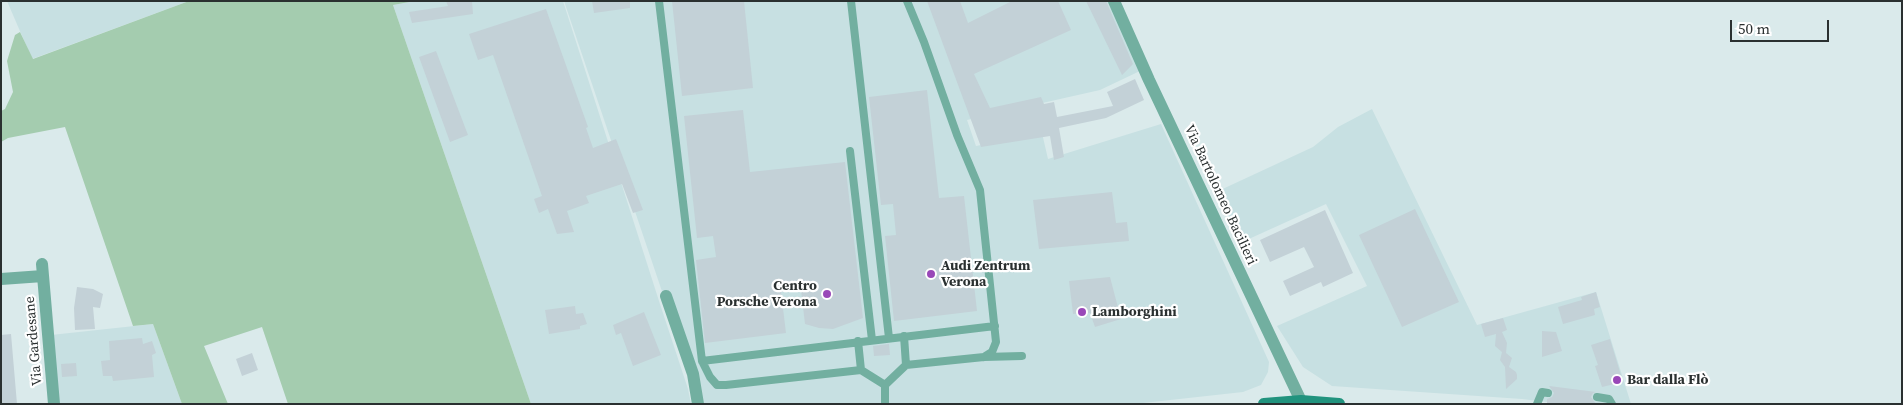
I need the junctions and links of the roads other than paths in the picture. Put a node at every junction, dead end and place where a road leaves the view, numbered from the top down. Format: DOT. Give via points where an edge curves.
graph roads {
  1 [pos="659,1"];
  2 [pos="851,1"];
  3 [pos="907,1"];
  4 [pos="1114,1"];
  5 [pos="850,150"];
  6 [pos="1,279"];
  7 [pos="666,296"];
  8 [pos="995,326"];
  9 [pos="904,336"];
  10 [pos="889,338"];
  11 [pos="872,340"];
  12 [pos="858,341"];
  13 [pos="1022,356"];
  14 [pos="984,357"];
  15 [pos="702,361"];
  16 [pos="906,365"];
  17 [pos="861,370"];
  18 [pos="885,385"];
  19 [pos="1548,393"];
  20 [pos="1597,397"];
  21 [pos="1302,402"];
  22 [pos="887,403"];
  23 [pos="54,404"];
  24 [pos="698,404"];
  25 [pos="1264,404"];
  26 [pos="1339,404"];
  27 [pos="1537,404"];
  28 [pos="1612,404"];
  1 -- 15 [label="lane"];
  2 -- 10 [label="lane"];
  3 -- 8 [label="lane" via="980,190"];
  4 -- 21 [label="street, Via Bartolomeo Bacilieri"];
  5 -- 11 [label="lane"];
  6 -- 23 [label="street, Via Gardesane" via="43,270"];
  7 -- 24 [label="street" via="692,374"];
  8 -- 9 [label="lane"];
  8 -- 14 [label="lane" via="996,342 992,352"];
  9 -- 10 [label="lane"];
  9 -- 16 [label="lane"];
  10 -- 11 [label="lane"];
  11 -- 12 [label="lane"];
  12 -- 15 [label="lane"];
  12 -- 17 [label="lane"];
  13 -- 14 [label="lane"];
  14 -- 16 [label="lane"];
  15 -- 17 [label="lane" via="710,377 717,384 726,385"];
  16 -- 18 [label="lane"];
  17 -- 18 [label="lane"];
  18 -- 22 [label="lane"];
  19 -- 27 [label="lane" via="1542,392"];
  20 -- 28 [label="lane" via="1609,399"];
  21 -- 25 [label="main road"];
  21 -- 26 [label="main road"];
}
